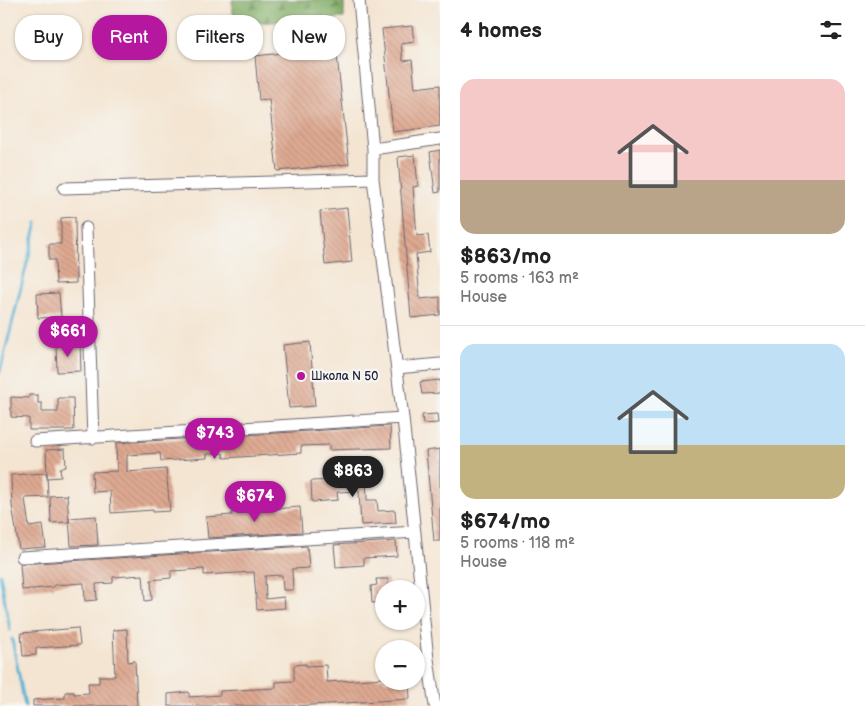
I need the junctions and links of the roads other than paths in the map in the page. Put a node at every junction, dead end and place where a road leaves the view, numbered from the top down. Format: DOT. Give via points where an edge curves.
graph roads {
  1 [pos="359,0"];
  2 [pos="440,139"];
  3 [pos="373,149"];
  4 [pos="372,179"];
  5 [pos="64,188"];
  6 [pos="86,228"];
  7 [pos="440,364"];
  8 [pos="397,368"];
  9 [pos="403,418"];
  10 [pos="93,438"];
  11 [pos="36,441"];
  12 [pos="415,532"];
  13 [pos="22,557"];
  14 [pos="435,706"];
  1 -- 3 [label="street"];
  2 -- 3 [label="street"];
  3 -- 4 [label="street"];
  4 -- 5 [label="street"];
  4 -- 8 [label="street"];
  6 -- 10 [label="street"];
  7 -- 8 [label="street"];
  8 -- 9 [label="street"];
  9 -- 10 [label="street"];
  9 -- 12 [label="street"];
  10 -- 11 [label="street"];
  12 -- 13 [label="street"];
  12 -- 14 [label="street"];
}
